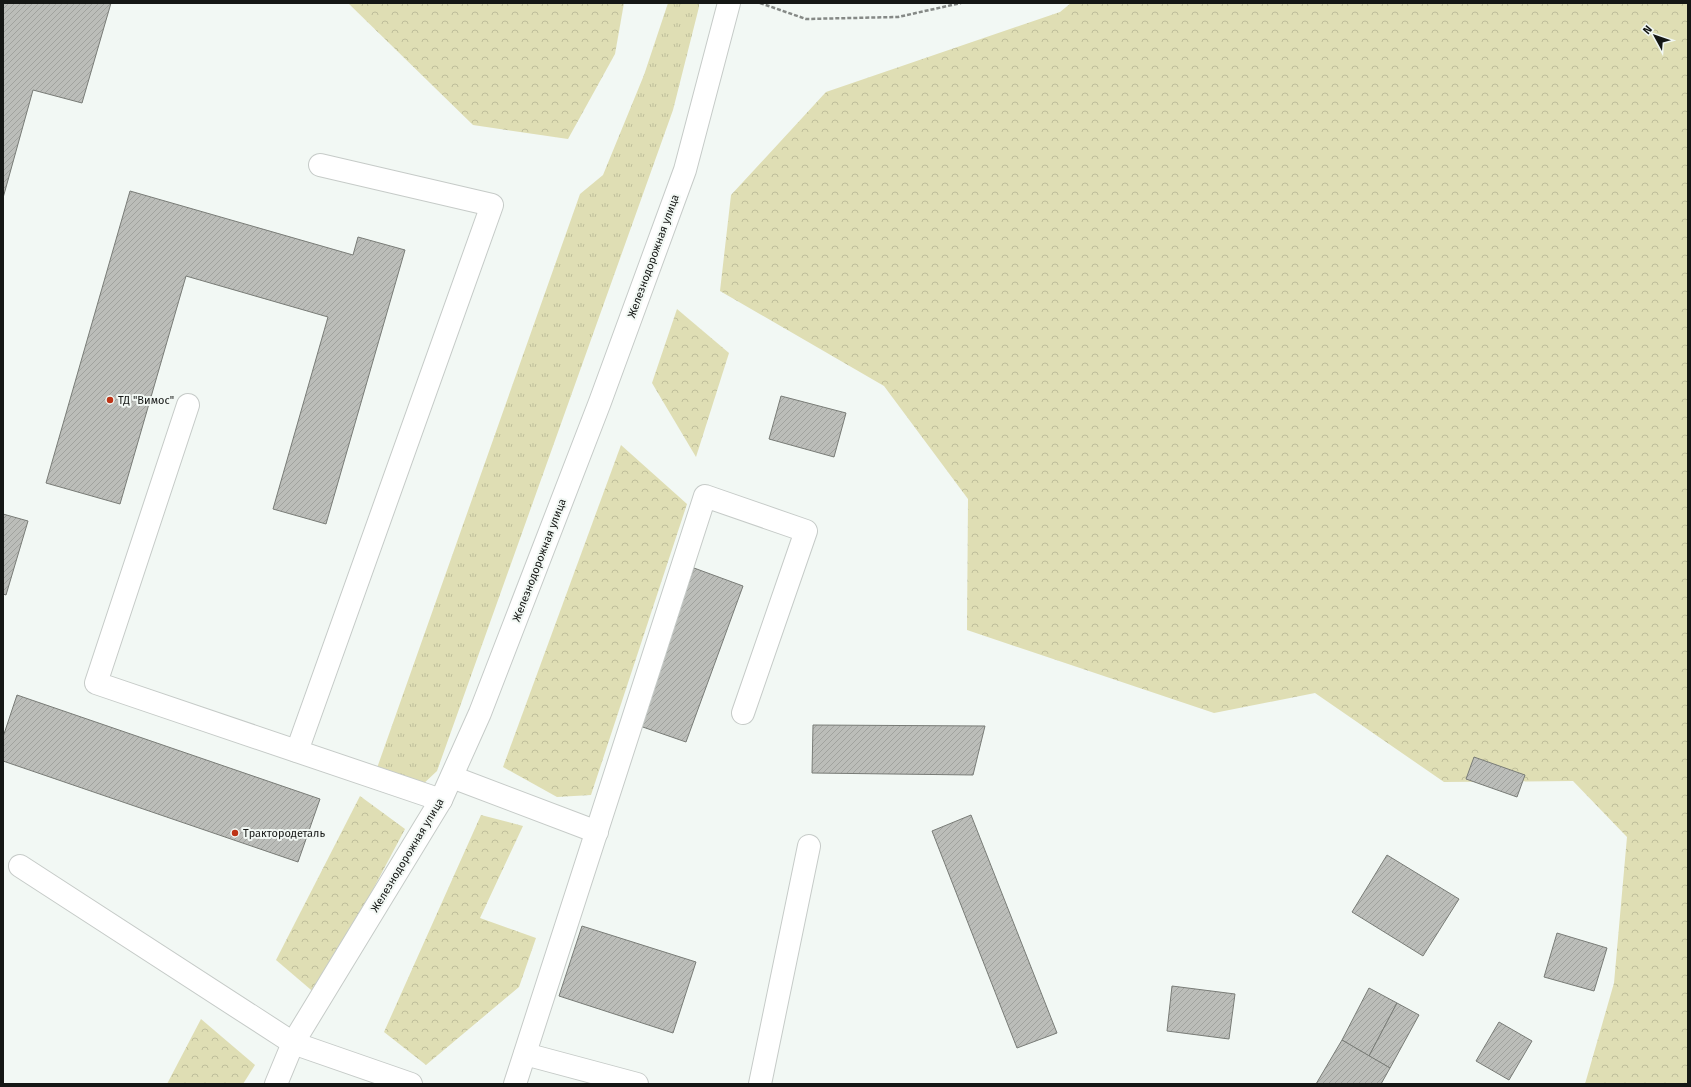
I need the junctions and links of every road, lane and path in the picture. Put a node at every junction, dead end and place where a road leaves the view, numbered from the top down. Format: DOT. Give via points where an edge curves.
graph roads {
  1 [pos="729,3"];
  2 [pos="760,3"];
  3 [pos="961,3"];
  4 [pos="320,165"];
  5 [pos="188,405"];
  6 [pos="744,713"];
  7 [pos="297,751"];
  8 [pos="452,777"];
  9 [pos="441,800"];
  10 [pos="597,832"];
  11 [pos="809,846"];
  12 [pos="20,866"];
  13 [pos="293,1042"];
  14 [pos="525,1054"];
  15 [pos="276,1084"];
  16 [pos="411,1084"];
  17 [pos="515,1084"];
  18 [pos="637,1084"];
  19 [pos="760,1084"];
  1 -- 8 [label="street, Железнодорожная улица" via="685,170 494,676"];
  2 -- 3 [label="path" via="806,19 898,17"];
  4 -- 7 [label="street" via="492,205"];
  5 -- 7 [label="street" via="96,683"];
  6 -- 10 [label="street" via="806,531 705,496"];
  7 -- 9 [label="street"];
  8 -- 9 [label="street, Железнодорожная улица"];
  8 -- 10 [label="street"];
  9 -- 13 [label="street, Железнодорожная улица"];
  10 -- 14 [label="street"];
  11 -- 19 [label="street"];
  12 -- 13 [label="street"];
  13 -- 15 [label="street, Железнодорожная улица"];
  13 -- 16 [label="street"];
  14 -- 17 [label="street"];
  14 -- 18 [label="street"];
}
